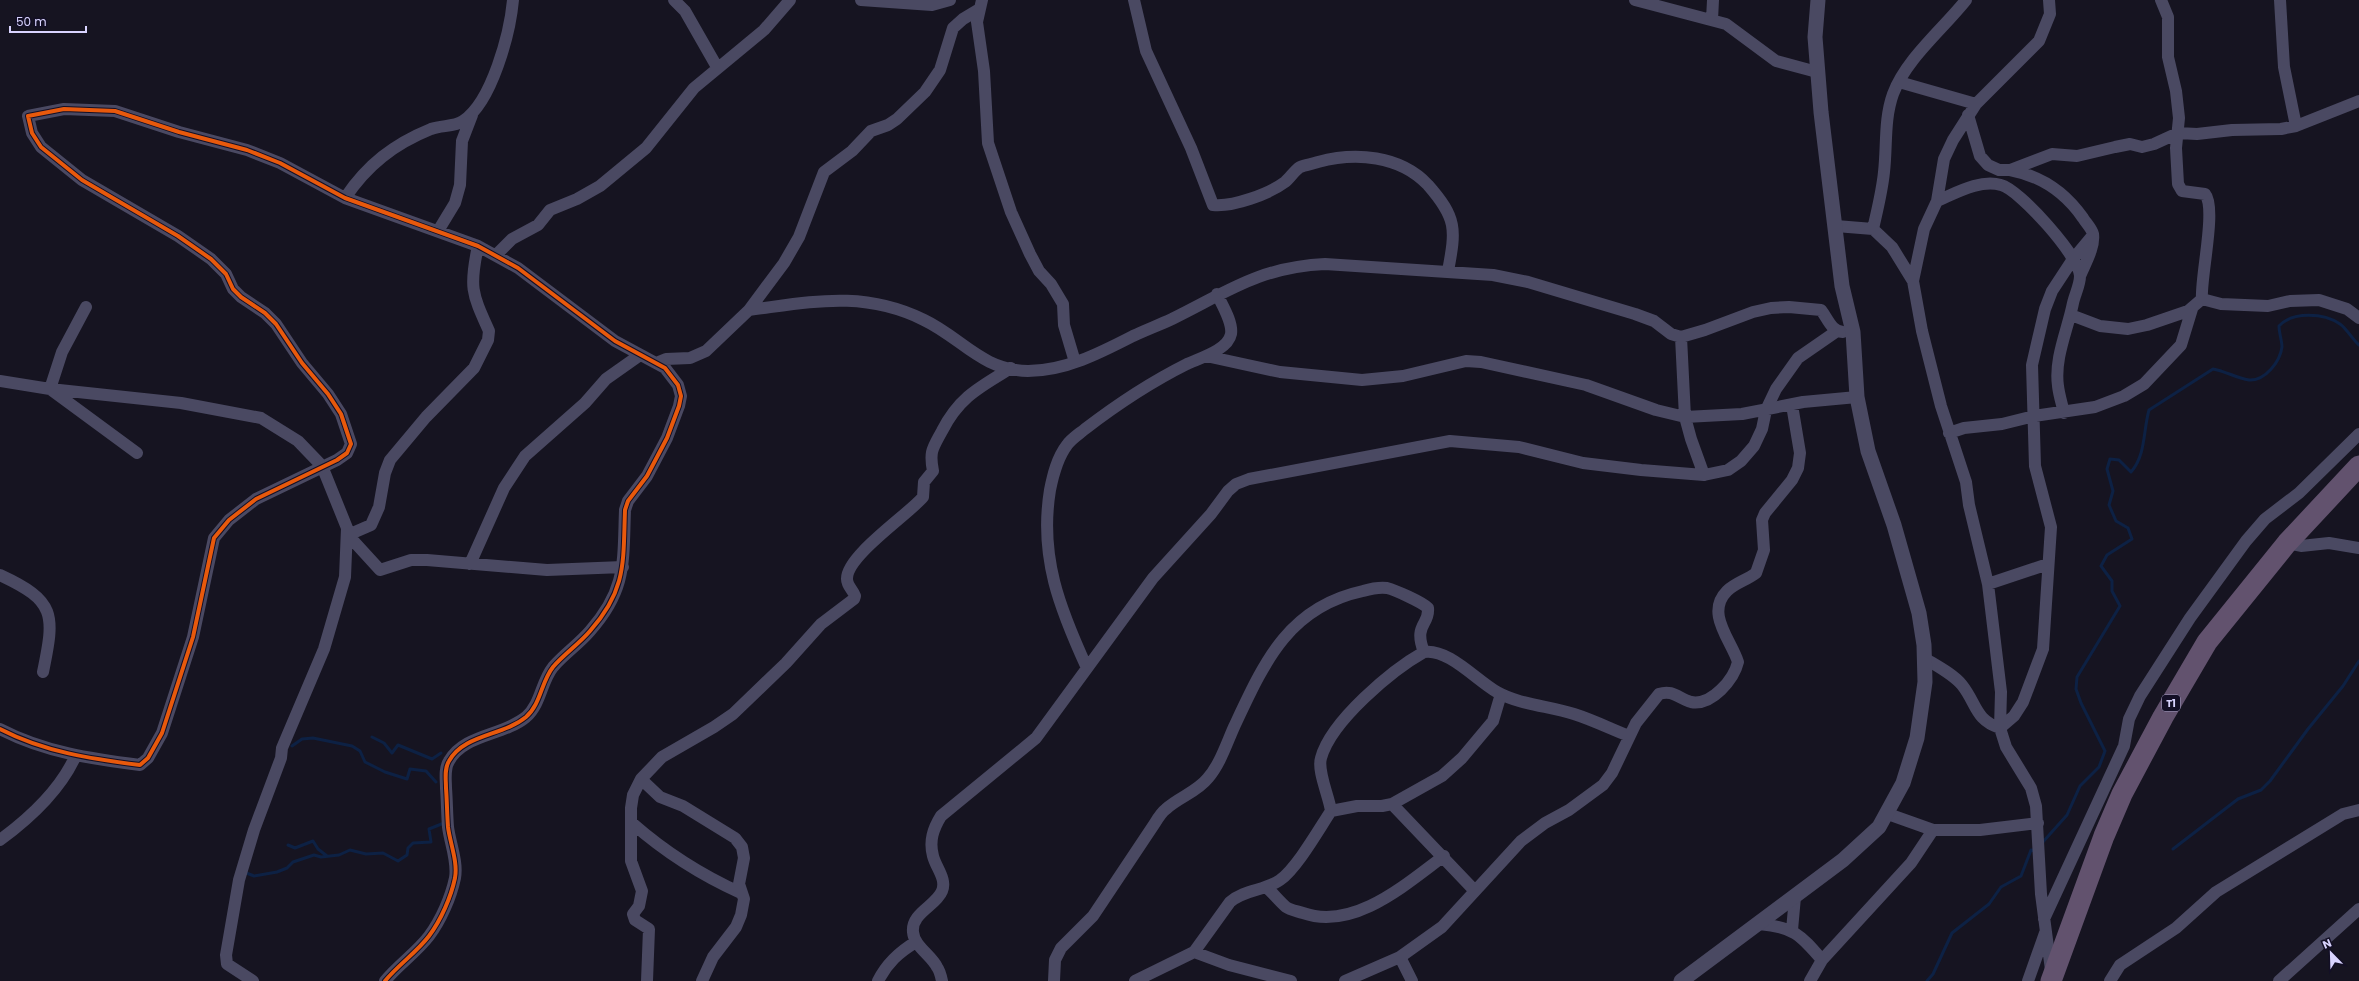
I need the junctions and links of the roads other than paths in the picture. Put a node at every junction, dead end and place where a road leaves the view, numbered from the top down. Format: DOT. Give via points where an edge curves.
graph roads {
  1 [pos="513,0"];
  2 [pos="674,0"];
  3 [pos="790,0"];
  4 [pos="861,0"];
  5 [pos="950,0"];
  6 [pos="1134,0"];
  7 [pos="1635,0"];
  8 [pos="1713,0"];
  9 [pos="1818,0"];
  10 [pos="1966,0"];
  11 [pos="2049,0"];
  12 [pos="2161,0"];
  13 [pos="2280,0"];
  14 [pos="980,5"];
  15 [pos="1712,20"];
  16 [pos="717,67"];
  17 [pos="1817,72"];
  18 [pos="1899,82"];
  19 [pos="2359,100"];
  20 [pos="1976,104"];
  21 [pos="474,112"];
  22 [pos="1968,115"];
  23 [pos="2296,126"];
  24 [pos="2178,133"];
  25 [pos="2010,170"];
  26 [pos="345,198"];
  27 [pos="1937,201"];
  28 [pos="1836,226"];
  29 [pos="1873,229"];
  30 [pos="438,231"];
  31 [pos="2093,235"];
  32 [pos="478,246"];
  33 [pos="496,255"];
  34 [pos="2073,259"];
  35 [pos="1448,271"];
  36 [pos="2080,276"];
  37 [pos="1912,281"];
  38 [pos="1217,294"];
  39 [pos="2202,299"];
  40 [pos="86,307"];
  41 [pos="2192,309"];
  42 [pos="749,310"];
  43 [pos="2071,315"];
  44 [pos="2359,318"];
  45 [pos="1837,331"];
  46 [pos="1853,332"];
  47 [pos="1681,337"];
  48 [pos="640,355"];
  49 [pos="1206,356"];
  50 [pos="1075,362"];
  51 [pos="656,363"];
  52 [pos="1011,368"];
  53 [pos="0,381"];
  54 [pos="50,389"];
  55 [pos="1857,397"];
  56 [pos="1792,404"];
  57 [pos="1766,410"];
  58 [pos="2064,412"];
  59 [pos="2034,416"];
  60 [pos="1686,417"];
  61 [pos="1949,433"];
  62 [pos="2359,434"];
  63 [pos="137,453"];
  64 [pos="322,466"];
  65 [pos="2359,466"];
  66 [pos="1704,475"];
  67 [pos="348,535"];
  68 [pos="2287,543"];
  69 [pos="2359,548"];
  70 [pos="470,564"];
  71 [pos="2048,564"];
  72 [pos="623,567"];
  73 [pos="0,575"];
  74 [pos="1988,584"];
  75 [pos="1424,652"];
  76 [pos="1924,658"];
  77 [pos="1087,668"];
  78 [pos="43,672"];
  79 [pos="1501,694"];
  80 [pos="2000,728"];
  81 [pos="0,729"];
  82 [pos="1628,736"];
  83 [pos="76,755"];
  84 [pos="641,779"];
  85 [pos="1392,804"];
  86 [pos="2359,810"];
  87 [pos="1331,811"];
  88 [pos="1888,814"];
  89 [pos="632,823"];
  90 [pos="2038,823"];
  91 [pos="1933,830"];
  92 [pos="0,840"];
  93 [pos="1444,856"];
  94 [pos="1266,887"];
  95 [pos="1476,891"];
  96 [pos="742,893"];
  97 [pos="1795,897"];
  98 [pos="2359,909"];
  99 [pos="1759,924"];
  100 [pos="2045,925"];
  101 [pos="1792,930"];
  102 [pos="916,942"];
  103 [pos="1194,952"];
  104 [pos="1400,957"];
  105 [pos="1822,960"];
  106 [pos="2051,979"];
  107 [pos="253,981"];
  108 [pos="385,981"];
  109 [pos="647,981"];
  110 [pos="702,981"];
  111 [pos="878,981"];
  112 [pos="942,981"];
  113 [pos="1054,981"];
  114 [pos="1135,981"];
  115 [pos="1291,981"];
  116 [pos="1345,981"];
  117 [pos="1412,981"];
  118 [pos="1681,981"];
  119 [pos="1810,981"];
  120 [pos="2028,981"];
  121 [pos="2110,981"];
  122 [pos="2279,981"];
  1 -- 21 [label="street" via="511,20 501,59"];
  2 -- 16 [label="street" via="685,11"];
  3 -- 16 [label="street" via="764,30"];
  4 -- 5 [label="street" via="932,6"];
  6 -- 35 [label="street" via="1146,51 1191,148 1213,205 1230,204 1273,190 1300,168 1323,161 1368,156 1388,161 1407,168 1425,182 1448,211 1453,223 1454,243"];
  7 -- 15 [label="street"];
  8 -- 15 [label="street"];
  9 -- 17 [label="street" via="1815,37"];
  10 -- 18 [label="street" via="1922,50"];
  11 -- 20 [label="street" via="2050,14 2039,40"];
  12 -- 24 [label="street" via="2168,17 2168,57 2176,91"];
  13 -- 23 [label="street" via="2284,67"];
  14 -- 42 [label="street" via="954,28 940,70 925,92 898,119 871,131 847,155 824,172 799,237 784,263"];
  14 -- 50 [label="street" via="977,36 984,71 988,143 1011,212 1030,254 1063,304 1064,325"];
  15 -- 17 [label="street" via="1736,30 1755,48 1776,61"];
  16 -- 33 [label="street" via="694,88 646,148 621,170 583,196 550,210 538,226 512,240"];
  17 -- 28 [label="street"];
  18 -- 20 [label="street"];
  18 -- 29 [label="street" via="1890,105 1884,148 1884,171"];
  19 -- 23 [label="street"];
  20 -- 22 [label="street"];
  21 -- 26 [label="street" via="462,122 433,129 396,147 366,169"];
  21 -- 30 [label="street" via="462,141 460,185 455,203"];
  22 -- 25 [label="street" via="1980,156 1988,165 1999,170"];
  22 -- 27 [label="street" via="1944,159"];
  23 -- 24 [label="street" via="2197,134"];
  24 -- 25 [label="street" via="2154,144 2130,144 2077,156 2047,156"];
  24 -- 39 [label="street" via="2176,148 2179,189 2205,194 2208,200 2208,236"];
  25 -- 31 [label="street" via="2024,173 2053,186 2078,210"];
  26 -- 30 [label="street"];
  26 -- 64 [label="street" via="280,163 247,150 164,128 115,111 64,109 28,116 32,133 41,147 82,180 178,236 210,259 226,274 233,289 241,298 265,313 276,324 302,363 328,394 348,430 351,444 347,453"];
  27 -- 34 [label="street" via="1984,184 2000,184 2011,188 2060,240"];
  27 -- 37 [label="street" via="1924,228"];
  28 -- 29 [label="street"];
  28 -- 46 [label="street" via="1842,286"];
  29 -- 37 [label="street" via="1892,247"];
  30 -- 32 [label="street"];
  31 -- 34 [label="street"];
  31 -- 36 [label="street" via="2091,248"];
  32 -- 33 [label="street"];
  32 -- 67 [label="street" via="472,277 473,293 489,331 482,356 390,460 379,507 371,525"];
  33 -- 48 [label="street" via="518,268 615,341"];
  34 -- 36 [label="street"];
  34 -- 59 [label="street" via="2052,291 2042,324 2032,365"];
  35 -- 38 [label="street" via="1348,264 1300,265 1253,278"];
  35 -- 47 [label="street" via="1493,275 1528,282 1642,316 1654,321 1671,334"];
  36 -- 43 [label="street"];
  37 -- 61 [label="street" via="1922,331"];
  38 -- 49 [label="street" via="1231,334 1223,346"];
  38 -- 50 [label="street" via="1173,318"];
  39 -- 41 [label="street"];
  39 -- 44 [label="street" via="2228,305 2268,306 2293,301 2319,300 2347,309"];
  40 -- 54 [label="street" via="62,352"];
  41 -- 43 [label="street" via="2148,325 2128,329 2100,326"];
  41 -- 58 [label="street" via="2181,345 2144,384 2124,396 2095,407"];
  42 -- 51 [label="street" via="706,351 690,358 666,359"];
  42 -- 52 [label="street" via="821,300 876,304 902,310 925,320 951,336 971,353"];
  43 -- 58 [label="street" via="2060,353 2058,374"];
  45 -- 46 [label="street"];
  45 -- 47 [label="street" via="1821,310 1789,307 1752,312"];
  45 -- 57 [label="street" via="1798,358 1776,389"];
  46 -- 55 [label="street"];
  47 -- 60 [label="street"];
  48 -- 51 [label="street"];
  48 -- 70 [label="street" via="606,378 585,403 525,456 504,488"];
  49 -- 60 [label="street" via="1280,372 1362,380 1403,376 1466,361 1481,362 1586,385 1656,410"];
  49 -- 77 [label="street" via="1164,377 1095,422 1067,445 1058,461 1048,504 1047,539 1051,569 1059,603"];
  50 -- 52 [label="street" via="1028,371"];
  51 -- 72 [label="street" via="672,375 681,396 658,456 626,506"];
  52 -- 84 [label="street" via="973,391 950,413 930,454 933,471 924,482 923,497 880,535 858,558 848,574 847,580 854,599 821,624 734,714 662,757"];
  53 -- 54 [label="street"];
  54 -- 63 [label="street"];
  54 -- 64 [label="street" via="174,402 261,418 298,441"];
  55 -- 56 [label="street"];
  55 -- 76 [label="street" via="1868,451 1894,525 1919,613"];
  56 -- 57 [label="street"];
  56 -- 82 [label="street" via="1800,453 1798,468 1762,520 1764,550 1756,573 1730,588 1720,602 1719,624 1736,654 1736,670 1718,692 1703,701 1690,702 1673,692 1659,694"];
  57 -- 60 [label="street"];
  57 -- 66 [label="street" via="1762,429 1754,446 1741,461 1728,470"];
  58 -- 59 [label="street"];
  59 -- 61 [label="street"];
  59 -- 71 [label="street" via="2035,466 2051,527"];
  60 -- 66 [label="street"];
  61 -- 74 [label="street" via="1966,482"];
  62 -- 100 [label="street" via="2299,493 2265,519 2246,541 2190,618 2140,696 2129,719 2124,746"];
  64 -- 67 [label="street"];
  64 -- 83 [label="street" via="256,499 229,520 214,538 193,637 162,733 148,758 140,764"];
  65 -- 68 [label="highway, T1"];
  66 -- 77 [label="street" via="1583,464 1519,446 1458,441 1249,479 1236,484 1228,491 1207,519 1153,578"];
  67 -- 70 [label="street" via="380,570 411,560"];
  67 -- 107 [label="street" via="345,577 334,621 319,663 282,748 281,758 254,830 239,880 226,955 227,964"];
  68 -- 69 [label="street" via="2301,546 2329,543"];
  68 -- 106 [label="highway, T1" via="2208,642 2163,717 2122,794 2104,836"];
  70 -- 72 [label="street" via="547,570"];
  71 -- 74 [label="street"];
  71 -- 80 [label="street" via="2043,649 2023,702 2014,716"];
  72 -- 108 [label="street" via="606,610 590,631 554,666 546,677 535,706 513,725 463,746 447,763 448,826 455,865 452,888 445,907 428,936"];
  73 -- 78 [label="street" via="24,586 43,601 51,622"];
  74 -- 80 [label="street" via="2001,692"];
  75 -- 79 [label="street" via="1433,650 1447,656"];
  75 -- 87 [label="street" via="1379,684 1335,731 1320,758 1320,772 1329,795"];
  75 -- 113 [label="street" via="1419,633 1428,608 1387,588 1347,594 1329,601 1315,608 1295,624 1270,659 1208,779 1166,809 1155,823 1093,916 1061,948 1055,960"];
  76 -- 80 [label="street" via="1961,684 1982,720"];
  76 -- 88 [label="street" via="1924,682 1917,738 1903,783"];
  77 -- 102 [label="street" via="1047,724 1026,748 941,816 931,842 933,856 943,879 942,890 937,899 926,907 917,919 913,932"];
  79 -- 82 [label="street" via="1575,714"];
  79 -- 85 [label="street" via="1493,722 1462,758 1442,776"];
  80 -- 90 [label="street" via="2006,747 2030,788"];
  81 -- 83 [label="street" via="43,748"];
  82 -- 95 [label="street" via="1618,761 1603,785 1521,841 1493,869"];
  83 -- 92 [label="street" via="63,778 38,808"];
  84 -- 89 [label="street" via="633,795"];
  84 -- 96 [label="street" via="660,797 683,806 734,838 742,847"];
  85 -- 87 [label="street" via="1357,806"];
  85 -- 93 [label="street"];
  86 -- 121 [label="street" via="2343,814 2216,892 2176,928 2120,965"];
  87 -- 94 [label="street" via="1281,880"];
  88 -- 91 [label="street"];
  88 -- 97 [label="street" via="1879,827 1843,860"];
  89 -- 96 [label="street" via="687,865"];
  89 -- 109 [label="street" via="631,861 642,891 639,906 633,914 635,920 650,929"];
  90 -- 91 [label="street" via="1980,830"];
  90 -- 100 [label="street" via="2037,851"];
  91 -- 105 [label="street" via="1911,863"];
  93 -- 94 [label="street" via="1393,894 1365,908 1336,916 1312,916 1286,908"];
  93 -- 95 [label="street"];
  94 -- 103 [label="street" via="1238,895"];
  95 -- 104 [label="street" via="1442,927"];
  96 -- 110 [label="street" via="744,899 736,927 713,957"];
  97 -- 99 [label="street"];
  97 -- 101 [label="street"];
  98 -- 122 [label="street"];
  99 -- 101 [label="street"];
  99 -- 118 [label="street"];
  100 -- 106 [label="street"];
  100 -- 120 [label="street"];
  101 -- 105 [label="street"];
  102 -- 111 [label="street" via="900,952"];
  102 -- 112 [label="street" via="938,967"];
  103 -- 114 [label="street"];
  103 -- 115 [label="street" via="1229,966"];
  104 -- 116 [label="street"];
  104 -- 117 [label="street"];
  105 -- 119 [label="street"];
}
